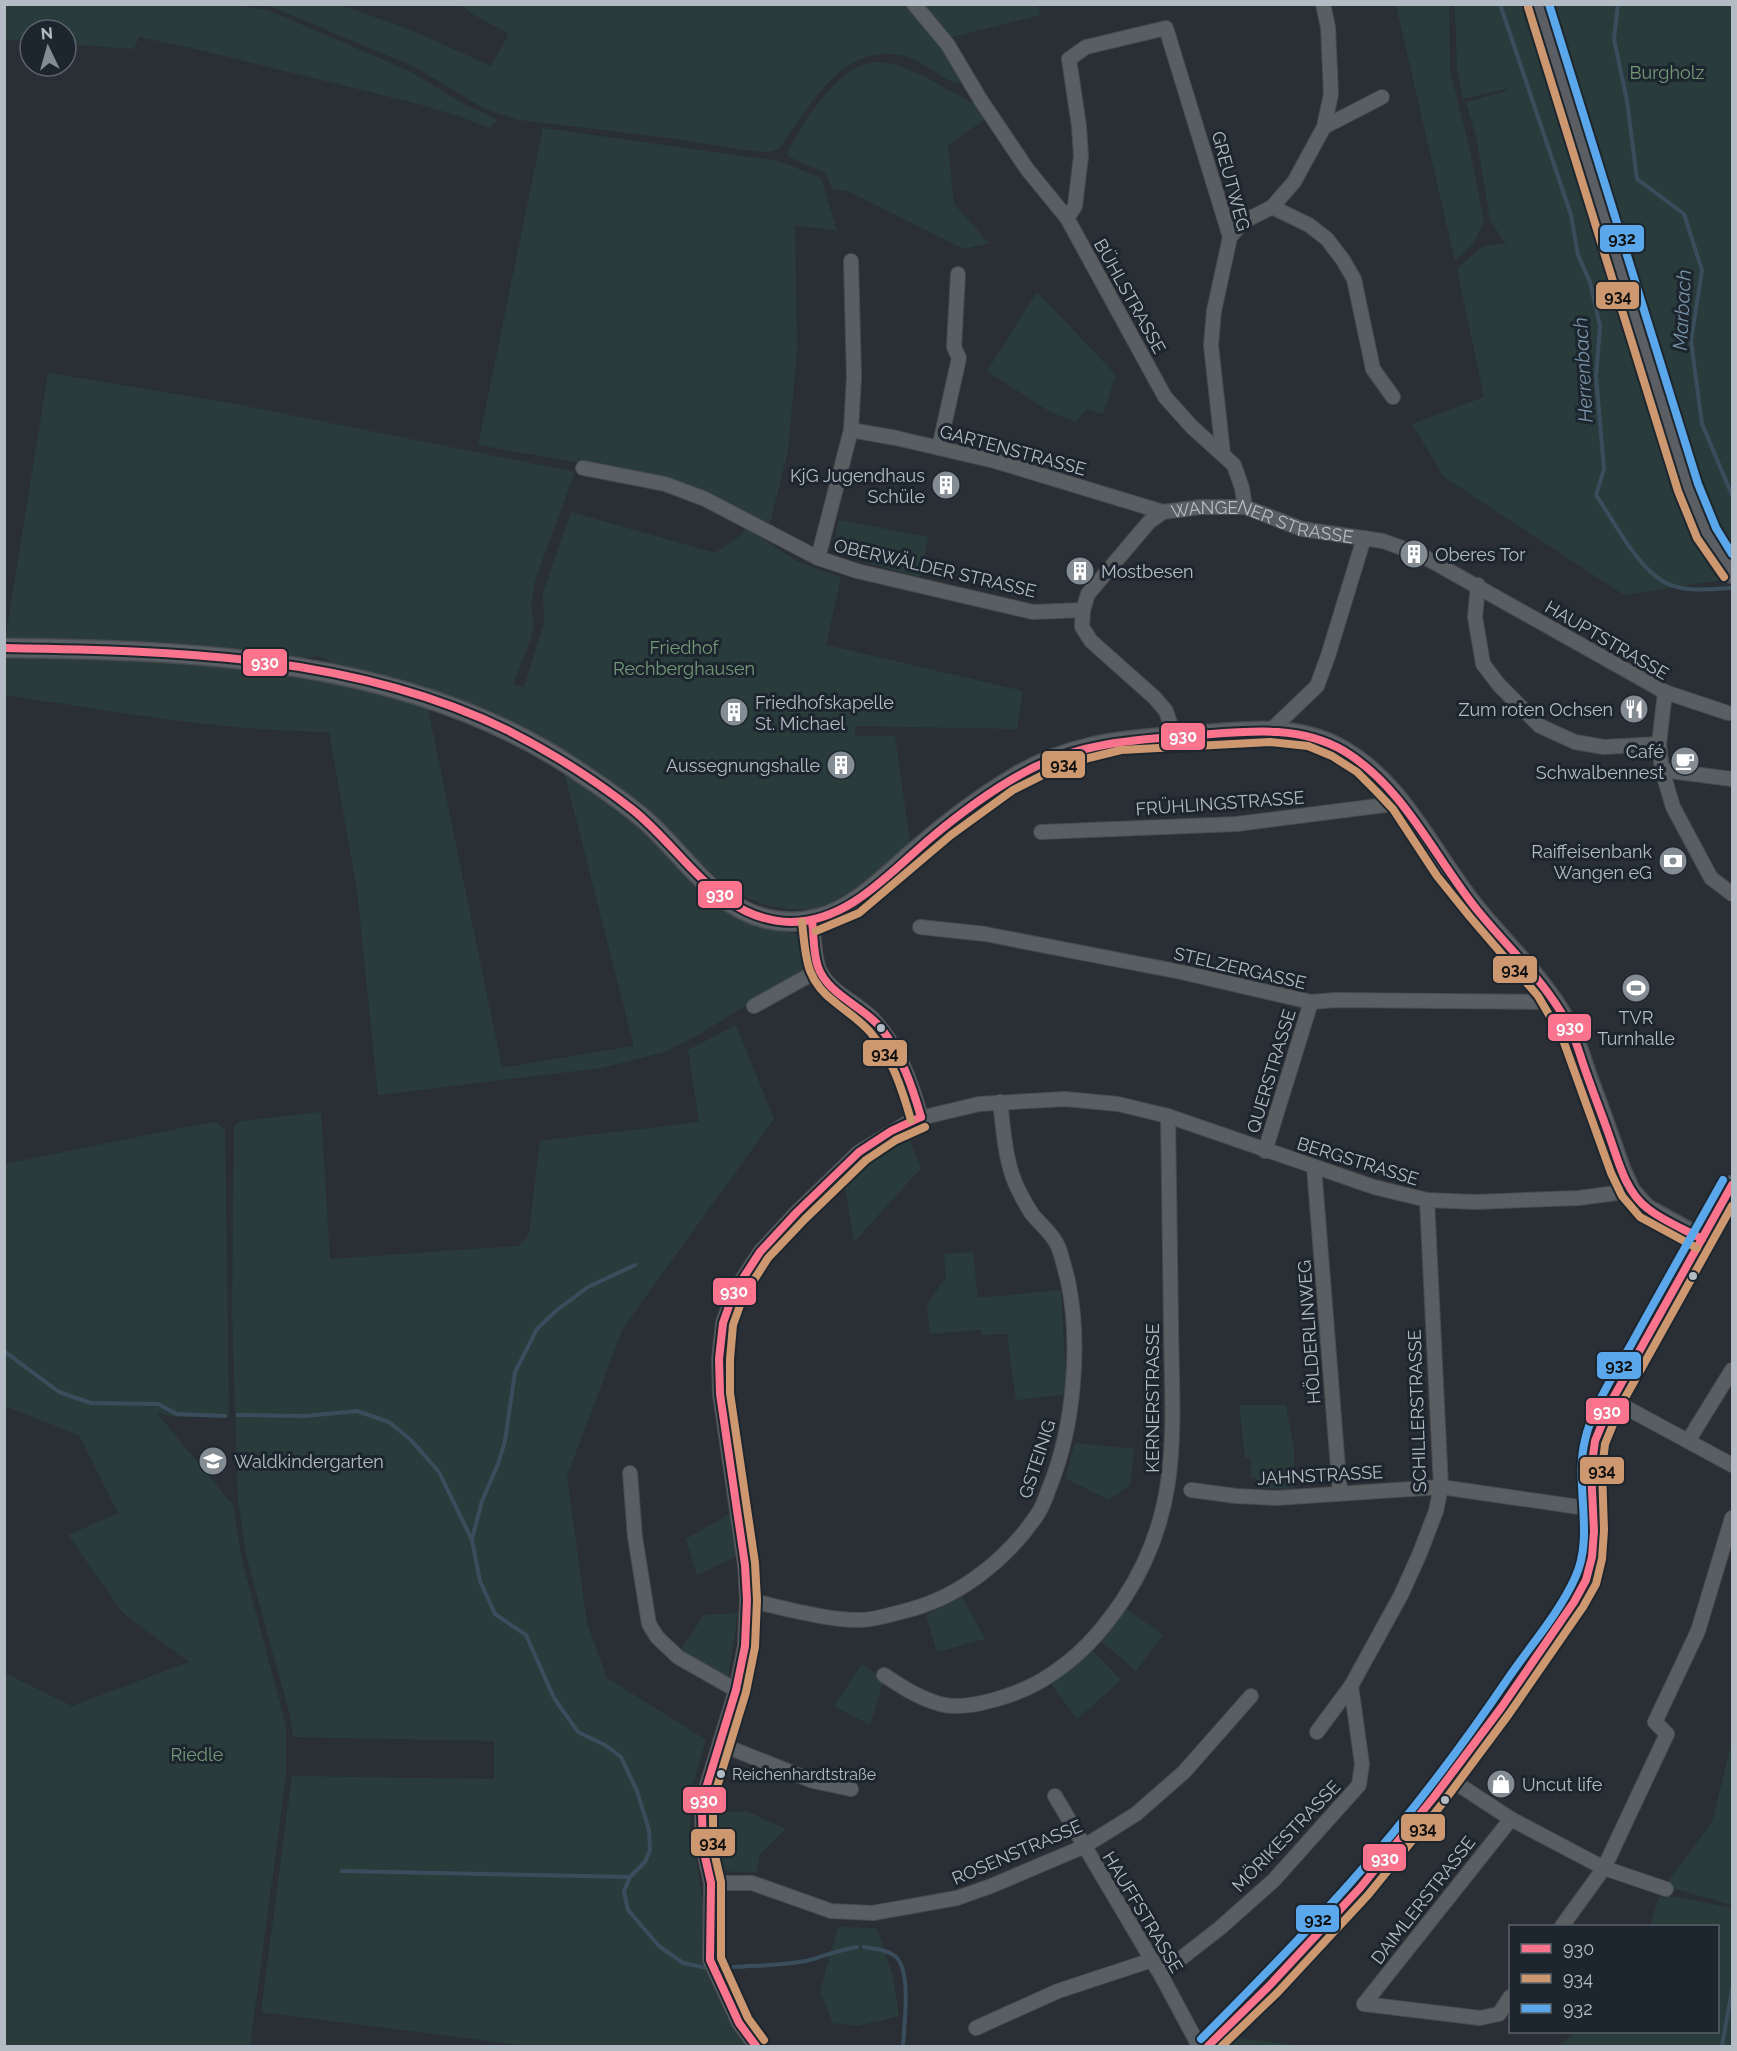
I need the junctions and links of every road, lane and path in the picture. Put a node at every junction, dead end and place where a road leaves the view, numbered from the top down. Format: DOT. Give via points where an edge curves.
graph roads {
  1 [pos="914,4"];
  2 [pos="1323,4"];
  3 [pos="1538,4"];
  4 [pos="1382,98"];
  5 [pos="1324,128"];
  6 [pos="1272,207"];
  7 [pos="1067,218"];
  8 [pos="1230,237"];
  9 [pos="851,261"];
  10 [pos="958,274"];
  11 [pos="1393,397"];
  12 [pos="851,430"];
  13 [pos="939,448"];
  14 [pos="1223,454"];
  15 [pos="583,468"];
  16 [pos="1245,507"];
  17 [pos="1163,513"];
  18 [pos="1364,538"];
  19 [pos="818,558"];
  20 [pos="1731,569"];
  21 [pos="1478,585"];
  22 [pos="1083,610"];
  23 [pos="4,648"];
  24 [pos="1665,692"];
  25 [pos="1728,713"];
  26 [pos="1269,731"];
  27 [pos="1172,736"];
  28 [pos="1659,744"];
  29 [pos="1662,770"];
  30 [pos="1732,779"];
  31 [pos="1401,803"];
  32 [pos="1041,832"];
  33 [pos="1732,894"];
  34 [pos="812,921"];
  35 [pos="920,927"];
  36 [pos="819,970"];
  37 [pos="1311,1002"];
  38 [pos="1555,1002"];
  39 [pos="754,1006"];
  40 [pos="1000,1102"];
  41 [pos="1168,1116"];
  42 [pos="921,1117"];
  43 [pos="1265,1151"];
  44 [pos="1314,1167"];
  45 [pos="1732,1185"];
  46 [pos="1631,1191"];
  47 [pos="1427,1200"];
  48 [pos="1702,1239"];
  49 [pos="1732,1370"];
  50 [pos="1612,1400"];
  51 [pos="1688,1441"];
  52 [pos="1732,1465"];
  53 [pos="630,1473"];
  54 [pos="1441,1487"];
  55 [pos="1191,1490"];
  56 [pos="1340,1493"];
  57 [pos="1593,1509"];
  58 [pos="1732,1518"];
  59 [pos="747,1600"];
  60 [pos="884,1675"];
  61 [pos="1351,1686"];
  62 [pos="736,1690"];
  63 [pos="1251,1696"];
  64 [pos="1317,1732"];
  65 [pos="720,1744"];
  66 [pos="1447,1777"];
  67 [pos="851,1789"];
  68 [pos="1054,1796"];
  69 [pos="1511,1819"];
  70 [pos="1083,1847"];
  71 [pos="1605,1868"];
  72 [pos="711,1883"];
  73 [pos="1666,1889"];
  74 [pos="1563,1925"];
  75 [pos="1152,1960"];
  76 [pos="1161,1974"];
  77 [pos="1509,1999"];
  78 [pos="976,2028"];
  79 [pos="756,2046"];
  80 [pos="1199,2046"];
  81 [pos="1208,2046"];
  1 -- 7 [label="street, BÜHLSTRASSE" via="948,45 1027,169"];
  2 -- 5 [label="street" via="1331,94"];
  3 -- 20 [label="main road" via="1694,502 1709,539"];
  4 -- 5 [label="street"];
  5 -- 6 [label="street" via="1294,182"];
  6 -- 8 [label="street" via="1243,222"];
  6 -- 11 [label="street" via="1309,225 1327,239 1343,260 1354,279 1373,369"];
  7 -- 8 [label="street, GREUTWEG" via="1076,206 1081,156 1069,59 1086,47 1166,28"];
  7 -- 14 [label="street, BÜHLSTRASSE" via="1164,397"];
  8 -- 14 [label="street, GREUTWEG" via="1211,345"];
  9 -- 12 [label="street"];
  10 -- 13 [label="street" via="954,347 959,358"];
  12 -- 13 [label="street, GARTENSTRASSE"];
  12 -- 19 [label="street"];
  13 -- 17 [label="street, GARTENSTRASSE" via="995,461"];
  14 -- 16 [label="street, BÜHLSTRASSE" via="1234,465"];
  15 -- 19 [label="street, OBERWÄLDER STRASSE" via="665,484 705,499"];
  16 -- 17 [label="street, WANGENER STRASSE" via="1201,507"];
  16 -- 18 [label="street, WANGENER STRASSE" via="1302,529"];
  17 -- 22 [label="street, WANGENER STRASSE" via="1127,546 1088,594"];
  18 -- 21 [label="street, HAUPTSTRASSE" via="1421,555"];
  18 -- 26 [label="street" via="1317,686"];
  19 -- 22 [label="street, OBERWÄLDER STRASSE" via="857,571 1033,612"];
  21 -- 24 [label="street, HAUPTSTRASSE"];
  21 -- 28 [label="street" via="1475,616 1483,664 1540,726 1575,742 1604,747"];
  22 -- 27 [label="street" via="1082,627 1091,641 1155,698 1166,711"];
  23 -- 34 [label="street" via="279,664 407,692 484,720 566,763 645,820 710,886 737,907 772,920"];
  24 -- 25 [label="street"];
  24 -- 28 [label="street, HAUPTSTRASSE"];
  26 -- 27 [label="street"];
  26 -- 31 [label="street" via="1311,736 1337,747 1364,764"];
  27 -- 34 [label="street" via="1090,746 1036,765 944,827 853,904"];
  28 -- 29 [label="street, HAUPTSTRASSE"];
  29 -- 30 [label="street"];
  29 -- 33 [label="street, HAUPTSTRASSE" via="1673,807 1711,878"];
  31 -- 32 [label="street, FRÜHLINGSTRASSE" via="1237,824"];
  31 -- 38 [label="street" via="1446,870"];
  34 -- 36 [label="street"];
  35 -- 37 [label="street, STELZERGASSE" via="985,934"];
  36 -- 39 [label="street"];
  36 -- 42 [label="street" via="871,1017 893,1044 912,1083"];
  37 -- 38 [label="street, STELZERGASSE"];
  37 -- 43 [label="street, QUERSTRASSE"];
  38 -- 46 [label="street" via="1572,1033"];
  40 -- 41 [label="street, BERGSTRASSE" via="1079,1100"];
  40 -- 42 [label="street, BERGSTRASSE"];
  40 -- 59 [label="street, GSTEINIG" via="1007,1155 1019,1192 1058,1246 1068,1282 1072,1324 1074,1367 1065,1441 1038,1514 1006,1553 954,1592 931,1604 859,1620"];
  41 -- 43 [label="street, BERGSTRASSE"];
  41 -- 60 [label="street, KERNERSTRASSE" via="1173,1431 1167,1495 1145,1564 1092,1642 1065,1666 1001,1699 942,1705 916,1696"];
  42 -- 59 [label="street" via="859,1152 760,1251 734,1292 723,1323 720,1394"];
  43 -- 44 [label="street, BERGSTRASSE"];
  44 -- 47 [label="street, BERGSTRASSE"];
  44 -- 56 [label="street, HÖLDERLINWEG"];
  45 -- 48 [label="street"];
  46 -- 47 [label="street, BERGSTRASSE" via="1579,1198"];
  46 -- 48 [label="street" via="1646,1208"];
  47 -- 54 [label="street, SCHILLERSTRASSE"];
  48 -- 50 [label="street"];
  49 -- 51 [label="street"];
  50 -- 51 [label="street"];
  50 -- 57 [label="street" via="1595,1441 1591,1470"];
  51 -- 52 [label="street"];
  53 -- 62 [label="street" via="635,1537 649,1624 678,1658"];
  54 -- 56 [label="street, JAHNSTRASSE"];
  54 -- 57 [label="street, JAHNSTRASSE"];
  54 -- 61 [label="street, SCHILLERSTRASSE" via="1420,1553"];
  55 -- 56 [label="street, JAHNSTRASSE" via="1276,1498"];
  57 -- 66 [label="street" via="1592,1557 1586,1580 1501,1708"];
  58 -- 71 [label="street" via="1698,1631 1655,1722 1667,1734"];
  59 -- 62 [label="street" via="745,1646"];
  61 -- 64 [label="street, SCHILLERSTRASSE"];
  61 -- 76 [label="street, MÖRIKESTRASSE" via="1362,1764 1359,1785 1274,1880"];
  62 -- 65 [label="street"];
  63 -- 70 [label="street, ROSENSTRASSE" via="1184,1772 1136,1814"];
  65 -- 67 [label="street" via="813,1781"];
  65 -- 72 [label="street" via="702,1814 703,1848"];
  66 -- 69 [label="street"];
  66 -- 81 [label="street" via="1360,1888"];
  68 -- 70 [label="street, HAUFFSTRASSE"];
  69 -- 71 [label="street"];
  69 -- 77 [label="street, DAIMLERSTRASSE" via="1364,2004 1480,2018 1499,2014"];
  70 -- 72 [label="street, ROSENSTRASSE" via="957,1898 873,1913 831,1911 752,1882"];
  70 -- 75 [label="street, HAUFFSTRASSE"];
  71 -- 73 [label="street"];
  71 -- 74 [label="street"];
  72 -- 79 [label="street" via="710,1960 739,2024"];
  75 -- 76 [label="street, HAUFFSTRASSE"];
  75 -- 78 [label="street" via="1058,1991"];
  76 -- 80 [label="street, HAUFFSTRASSE"];
}
